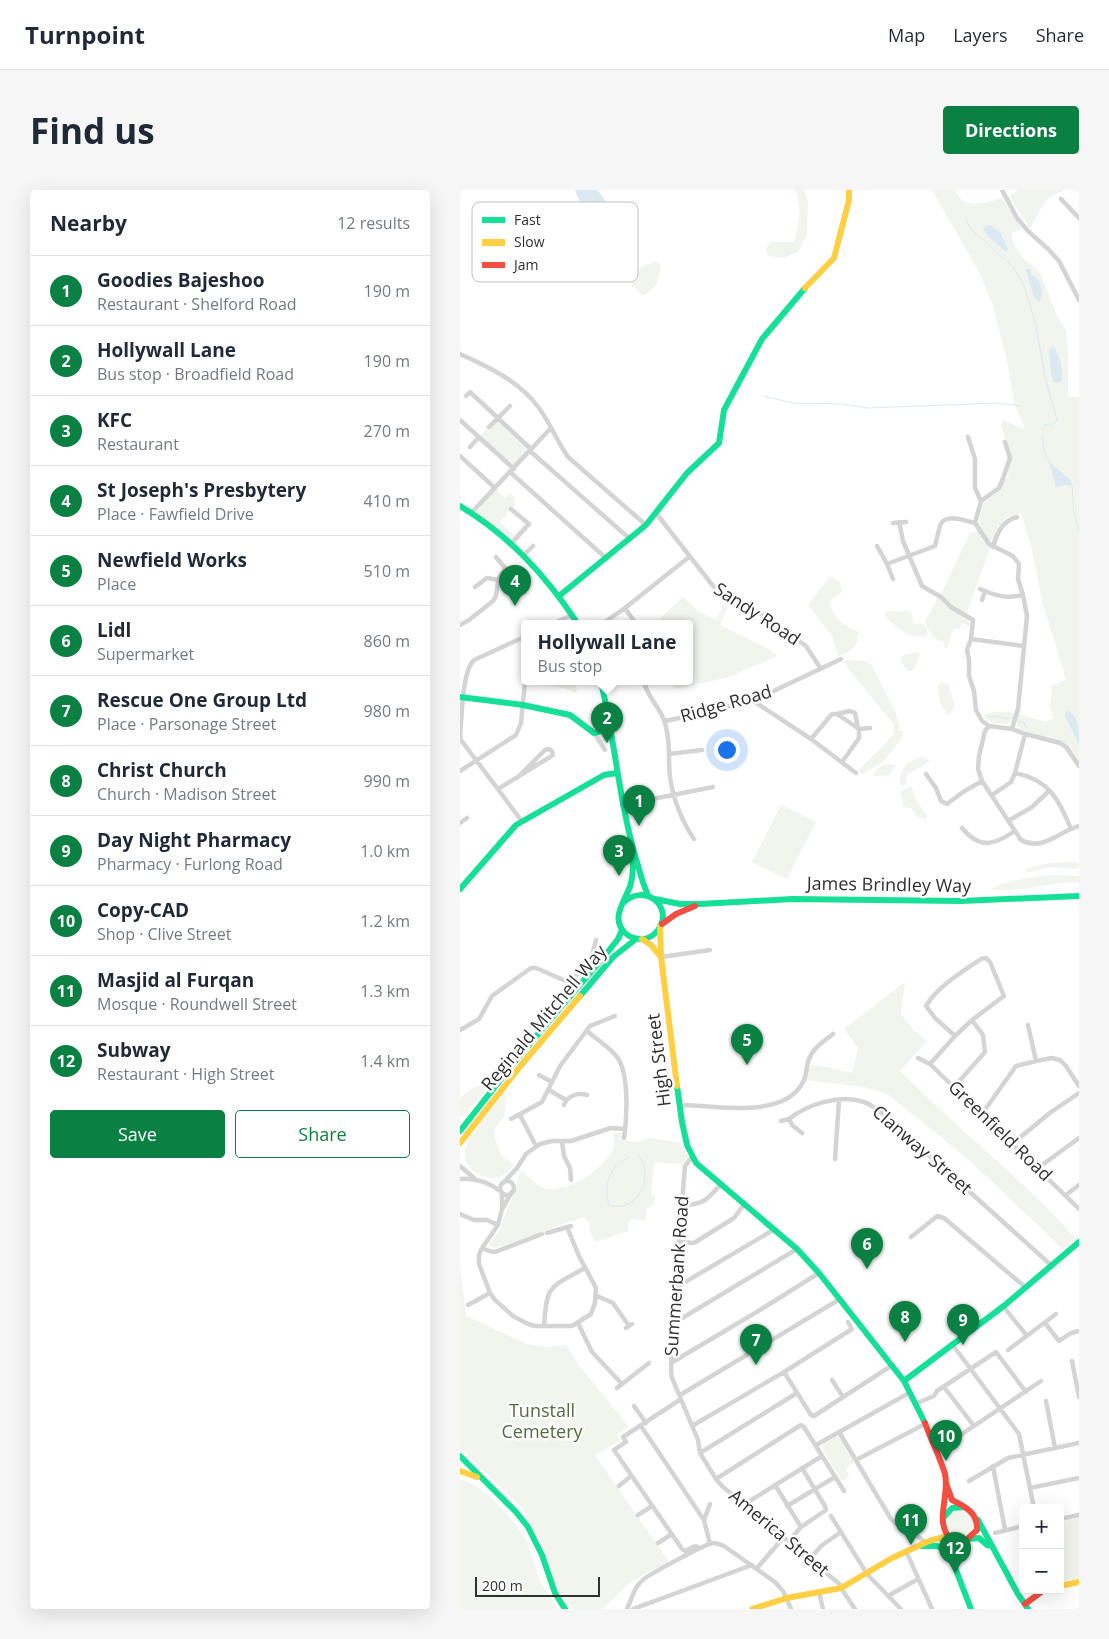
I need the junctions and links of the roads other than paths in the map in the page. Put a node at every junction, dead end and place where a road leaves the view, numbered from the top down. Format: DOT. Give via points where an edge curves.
graph roads {
  1 [pos="848,190"];
  2 [pos="1002,190"];
  3 [pos="1062,199"];
  4 [pos="1079,218"];
  5 [pos="1079,300"];
  6 [pos="460,354"];
  7 [pos="466,396"];
  8 [pos="510,406"];
  9 [pos="497,418"];
  10 [pos="460,420"];
  11 [pos="489,427"];
  12 [pos="551,428"];
  13 [pos="479,437"];
  14 [pos="968,437"];
  15 [pos="1005,442"];
  16 [pos="470,447"];
  17 [pos="530,450"];
  18 [pos="460,456"];
  19 [pos="512,470"];
  20 [pos="496,488"];
  21 [pos="981,501"];
  22 [pos="461,508"];
  23 [pos="511,509"];
  24 [pos="472,512"];
  25 [pos="656,513"];
  26 [pos="1017,517"];
  27 [pos="899,522"];
  28 [pos="906,522"];
  29 [pos="893,523"];
  30 [pos="975,523"];
  31 [pos="646,525"];
  32 [pos="630,539"];
  33 [pos="511,544"];
  34 [pos="533,546"];
  35 [pos="877,546"];
  36 [pos="993,547"];
  37 [pos="524,555"];
  38 [pos="910,556"];
  39 [pos="496,557"];
  40 [pos="689,557"];
  41 [pos="607,559"];
  42 [pos="887,564"];
  43 [pos="894,579"];
  44 [pos="498,580"];
  45 [pos="475,587"];
  46 [pos="1023,595"];
  47 [pos="559,596"];
  48 [pos="982,600"];
  49 [pos="625,608"];
  50 [pos="572,615"];
  51 [pos="561,620"];
  52 [pos="575,620"];
  53 [pos="608,620"];
  54 [pos="633,620"];
  55 [pos="461,624"];
  56 [pos="464,631"];
  57 [pos="521,637"];
  58 [pos="971,639"];
  59 [pos="1024,646"];
  60 [pos="841,659"];
  61 [pos="821,669"];
  62 [pos="525,685"];
  63 [pos="602,685"];
  64 [pos="646,685"];
  65 [pos="462,696"];
  66 [pos="752,700"];
  67 [pos="522,705"];
  68 [pos="837,714"];
  69 [pos="665,721"];
  70 [pos="988,726"];
  71 [pos="612,728"];
  72 [pos="870,728"];
  73 [pos="858,729"];
  74 [pos="1012,729"];
  75 [pos="594,733"];
  76 [pos="1025,734"];
  77 [pos="460,735"];
  78 [pos="811,738"];
  79 [pos="605,750"];
  80 [pos="702,750"];
  81 [pos="669,754"];
  82 [pos="476,759"];
  83 [pos="842,762"];
  84 [pos="1079,766"];
  85 [pos="460,771"];
  86 [pos="617,773"];
  87 [pos="856,773"];
  88 [pos="1015,773"];
  89 [pos="926,774"];
  90 [pos="517,778"];
  91 [pos="982,781"];
  92 [pos="713,787"];
  93 [pos="498,789"];
  94 [pos="1049,791"];
  95 [pos="674,794"];
  96 [pos="992,795"];
  97 [pos="622,805"];
  98 [pos="467,818"];
  99 [pos="521,820"];
  100 [pos="1008,821"];
  101 [pos="460,823"];
  102 [pos="1079,826"];
  103 [pos="971,829"];
  104 [pos="1071,829"];
  105 [pos="1015,831"];
  106 [pos="694,839"];
  107 [pos="633,852"];
  108 [pos="461,886"];
  109 [pos="648,895"];
  110 [pos="1079,896"];
  111 [pos="655,899"];
  112 [pos="623,902"];
  113 [pos="700,904"];
  114 [pos="661,925"];
  115 [pos="622,930"];
  116 [pos="639,939"];
  117 [pos="596,940"];
  118 [pos="710,950"];
  119 [pos="661,957"];
  120 [pos="616,1016"];
  121 [pos="972,1020"];
  122 [pos="1028,1025"];
  123 [pos="460,1030"];
  124 [pos="587,1031"];
  125 [pos="833,1034"];
  126 [pos="955,1036"];
  127 [pos="918,1058"];
  128 [pos="1036,1061"];
  129 [pos="930,1064"];
  130 [pos="539,1075"];
  131 [pos="552,1082"];
  132 [pos="1079,1086"];
  133 [pos="954,1087"];
  134 [pos="588,1089"];
  135 [pos="549,1090"];
  136 [pos="1079,1093"];
  137 [pos="839,1100"];
  138 [pos="680,1107"];
  139 [pos="982,1114"];
  140 [pos="520,1115"];
  141 [pos="511,1119"];
  142 [pos="790,1119"];
  143 [pos="781,1121"];
  144 [pos="625,1129"];
  145 [pos="460,1131"];
  146 [pos="802,1134"];
  147 [pos="624,1138"];
  148 [pos="1079,1138"];
  149 [pos="562,1142"];
  150 [pos="460,1144"];
  151 [pos="1012,1144"];
  152 [pos="536,1146"];
  153 [pos="692,1157"];
  154 [pos="835,1159"];
  155 [pos="460,1166"];
  156 [pos="517,1168"];
  157 [pos="1038,1168"];
  158 [pos="460,1179"];
  159 [pos="476,1179"];
  160 [pos="571,1180"];
  161 [pos="486,1182"];
  162 [pos="502,1184"];
  163 [pos="721,1184"];
  164 [pos="513,1185"];
  165 [pos="1079,1185"];
  166 [pos="501,1192"];
  167 [pos="512,1192"];
  168 [pos="1066,1195"];
  169 [pos="745,1203"];
  170 [pos="682,1205"];
  171 [pos="1079,1209"];
  172 [pos="502,1210"];
  173 [pos="460,1214"];
  174 [pos="498,1225"];
  175 [pos="775,1229"];
  176 [pos="911,1237"];
  177 [pos="680,1242"];
  178 [pos="1079,1242"];
  179 [pos="482,1248"];
  180 [pos="797,1249"];
  181 [pos="1052,1266"];
  182 [pos="585,1268"];
  183 [pos="819,1273"];
  184 [pos="1025,1287"];
  185 [pos="676,1288"];
  186 [pos="490,1293"];
  187 [pos="597,1296"];
  188 [pos="840,1299"];
  189 [pos="470,1302"];
  190 [pos="1003,1306"];
  191 [pos="1056,1314"];
  192 [pos="674,1322"];
  193 [pos="848,1322"];
  194 [pos="578,1323"];
  195 [pos="1045,1323"];
  196 [pos="544,1326"];
  197 [pos="629,1326"];
  198 [pos="1079,1331"];
  199 [pos="1027,1336"];
  200 [pos="952,1344"];
  201 [pos="1008,1350"];
  202 [pos="649,1363"];
  203 [pos="671,1363"];
  204 [pos="1079,1363"];
  205 [pos="891,1366"];
  206 [pos="971,1369"];
  207 [pos="784,1372"];
  208 [pos="832,1380"];
  209 [pos="904,1380"];
  210 [pos="1041,1381"];
  211 [pos="622,1384"];
  212 [pos="944,1387"];
  213 [pos="617,1388"];
  214 [pos="1026,1392"];
  215 [pos="797,1393"];
  216 [pos="909,1393"];
  217 [pos="680,1395"];
  218 [pos="1079,1396"];
  219 [pos="843,1397"];
  220 [pos="678,1401"];
  221 [pos="1046,1401"];
  222 [pos="915,1404"];
  223 [pos="634,1406"];
  224 [pos="1000,1410"];
  225 [pos="924,1424"];
  226 [pos="643,1425"];
  227 [pos="692,1426"];
  228 [pos="974,1426"];
  229 [pos="839,1432"];
  230 [pos="1079,1443"];
  231 [pos="816,1445"];
  232 [pos="935,1448"];
  233 [pos="1055,1448"];
  234 [pos="700,1453"];
  235 [pos="1023,1454"];
  236 [pos="460,1456"];
  237 [pos="822,1456"];
  238 [pos="856,1460"];
  239 [pos="993,1466"];
  240 [pos="802,1468"];
  241 [pos="460,1471"];
  242 [pos="631,1476"];
  243 [pos="835,1477"];
  244 [pos="1079,1478"];
  245 [pos="716,1479"];
  246 [pos="482,1480"];
  247 [pos="969,1481"];
  248 [pos="946,1483"];
  249 [pos="619,1486"];
  250 [pos="722,1486"];
  251 [pos="774,1486"];
  252 [pos="1030,1488"];
  253 [pos="815,1489"];
  254 [pos="718,1490"];
  255 [pos="844,1491"];
  256 [pos="710,1504"];
  257 [pos="745,1504"];
  258 [pos="1033,1504"];
  259 [pos="652,1506"];
  260 [pos="787,1506"];
  261 [pos="966,1507"];
  262 [pos="638,1515"];
  263 [pos="1079,1515"];
  264 [pos="831,1516"];
  265 [pos="976,1518"];
  266 [pos="1064,1518"];
  267 [pos="943,1519"];
  268 [pos="704,1520"];
  269 [pos="1019,1526"];
  270 [pos="801,1527"];
  271 [pos="1004,1527"];
  272 [pos="841,1532"];
  273 [pos="995,1533"];
  274 [pos="672,1534"];
  275 [pos="947,1535"];
  276 [pos="784,1537"];
  277 [pos="969,1539"];
  278 [pos="789,1541"];
  279 [pos="658,1543"];
  280 [pos="710,1544"];
  281 [pos="921,1545"];
  282 [pos="992,1546"];
  283 [pos="700,1548"];
  284 [pos="906,1551"];
  285 [pos="948,1551"];
  286 [pos="810,1559"];
  287 [pos="755,1567"];
  288 [pos="865,1571"];
  289 [pos="918,1579"];
  290 [pos="1079,1582"];
  291 [pos="1064,1585"];
  292 [pos="842,1588"];
  293 [pos="819,1592"];
  294 [pos="1040,1594"];
  295 [pos="888,1596"];
  296 [pos="787,1598"];
  297 [pos="1026,1607"];
  298 [pos="564,1609"];
  299 [pos="627,1609"];
  300 [pos="633,1609"];
  301 [pos="752,1609"];
  302 [pos="791,1609"];
  303 [pos="822,1609"];
  304 [pos="855,1609"];
  305 [pos="901,1609"];
  306 [pos="932,1609"];
  307 [pos="971,1609"];
  1 -- 25 [label="main road" via="848,206 834,258 798,294 762,339 724,410 719,443 687,473"];
  2 -- 5 [label="street" via="1028,231 1059,261"];
  3 -- 4 [label="street"];
  6 -- 12 [label="street" via="515,383 538,406"];
  7 -- 9 [label="street" via="470,392"];
  8 -- 9 [label="street"];
  9 -- 11 [label="street"];
  9 -- 17 [label="street"];
  10 -- 13 [label="street"];
  12 -- 17 [label="street"];
  12 -- 31 [label="street" via="568,457"];
  13 -- 16 [label="street"];
  13 -- 19 [label="street"];
  14 -- 21 [label="street" via="975,459 975,488"];
  15 -- 21 [label="street" via="1010,456 1006,476 999,488"];
  17 -- 19 [label="street"];
  17 -- 32 [label="street"];
  18 -- 20 [label="street"];
  19 -- 20 [label="street"];
  19 -- 41 [label="street"];
  20 -- 24 [label="street"];
  21 -- 30 [label="street"];
  22 -- 24 [label="main road"];
  23 -- 33 [label="street" via="529,524"];
  24 -- 33 [label="main road"];
  25 -- 31 [label="main road"];
  25 -- 40 [label="street, Sandy Road"];
  26 -- 36 [label="street" via="1009,519 1000,529"];
  27 -- 28 [label="street"];
  27 -- 29 [label="street"];
  27 -- 38 [label="street"];
  30 -- 36 [label="street"];
  30 -- 38 [label="street" via="948,518 940,525 935,546"];
  31 -- 32 [label="main road"];
  32 -- 41 [label="main road"];
  33 -- 37 [label="main road"];
  34 -- 37 [label="street"];
  35 -- 42 [label="street"];
  36 -- 46 [label="street" via="1013,556 1019,564 1018,579"];
  37 -- 47 [label="main road"];
  38 -- 42 [label="street"];
  38 -- 58 [label="street" via="922,586 970,618 973,626"];
  39 -- 44 [label="street" via="505,568"];
  40 -- 49 [label="street"];
  40 -- 61 [label="street, Sandy Road" via="717,592 763,615 806,646"];
  41 -- 47 [label="main road"];
  42 -- 43 [label="street"];
  44 -- 45 [label="street" via="487,578"];
  44 -- 55 [label="street" via="493,602"];
  46 -- 48 [label="street" via="1011,598 983,590"];
  46 -- 59 [label="street" via="1027,616"];
  47 -- 50 [label="main road"];
  49 -- 53 [label="street"];
  49 -- 54 [label="street"];
  50 -- 51 [label="street"];
  50 -- 52 [label="main road"];
  55 -- 56 [label="street"];
  57 -- 65 [label="street" via="474,660 470,664"];
  58 -- 59 [label="street"];
  58 -- 70 [label="street" via="969,676 976,710"];
  59 -- 74 [label="street" via="1018,709"];
  60 -- 61 [label="street, Ridge Road"];
  61 -- 66 [label="street, Ridge Road"];
  62 -- 67 [label="street"];
  63 -- 71 [label="main road"];
  64 -- 69 [label="street"];
  65 -- 67 [label="main road"];
  65 -- 77 [label="street"];
  66 -- 69 [label="street, Ridge Road"];
  66 -- 78 [label="street"];
  67 -- 75 [label="main road" via="570,715"];
  67 -- 82 [label="street" via="521,723 516,735"];
  68 -- 73 [label="street"];
  68 -- 73 [label="street" via="855,713"];
  68 -- 78 [label="street" via="832,714"];
  69 -- 81 [label="street"];
  70 -- 74 [label="street"];
  70 -- 91 [label="street" via="978,762"];
  71 -- 75 [label="main road"];
  71 -- 86 [label="main road"];
  72 -- 73 [label="street"];
  73 -- 83 [label="street" via="859,738"];
  74 -- 76 [label="street"];
  75 -- 79 [label="street"];
  76 -- 84 [label="street" via="1063,745"];
  76 -- 88 [label="street"];
  77 -- 82 [label="street"];
  78 -- 83 [label="street"];
  80 -- 81 [label="street"];
  81 -- 95 [label="street"];
  82 -- 85 [label="street"];
  82 -- 93 [label="street"];
  83 -- 87 [label="street"];
  86 -- 97 [label="main road"];
  86 -- 99 [label="main road" via="604,775"];
  88 -- 94 [label="street" via="1032,777"];
  88 -- 96 [label="street" via="1011,782"];
  89 -- 91 [label="street" via="946,804"];
  90 -- 90 [label="street" via="545,750 552,751 553,755"];
  90 -- 93 [label="street"];
  91 -- 96 [label="street"];
  92 -- 95 [label="street"];
  93 -- 99 [label="street"];
  94 -- 100 [label="street"];
  94 -- 104 [label="street" via="1062,807"];
  95 -- 97 [label="street"];
  95 -- 106 [label="street"];
  96 -- 100 [label="street"];
  97 -- 107 [label="main road"];
  98 -- 101 [label="street"];
  99 -- 108 [label="main road"];
  100 -- 105 [label="street"];
  102 -- 104 [label="street"];
  103 -- 105 [label="street" via="964,830 977,841 989,844"];
  104 -- 105 [label="street" via="1050,840 1032,843 1021,840"];
  107 -- 109 [label="main road"];
  107 -- 112 [label="main road" via="633,873"];
  109 -- 111 [label="main road"];
  109 -- 112 [label="main road" via="636,894"];
  110 -- 113 [label="main road, James Brindley Way" via="954,901 792,899"];
  111 -- 113 [label="main road, James Brindley Way"];
  111 -- 114 [label="main road" via="662,908"];
  112 -- 115 [label="main road" via="618,912"];
  113 -- 114 [label="main road, James Brindley Way" via="676,914"];
  114 -- 116 [label="main road" via="652,936"];
  114 -- 119 [label="main road, High Street"];
  115 -- 116 [label="main road"];
  115 -- 145 [label="main road, Reginald Mitchell Way" via="607,954"];
  116 -- 119 [label="main road" via="651,945"];
  116 -- 150 [label="main road, Reginald Mitchell Way" via="613,957 522,1064"];
  117 -- 123 [label="street" via="591,960 571,981 531,968 492,996 479,1019"];
  118 -- 119 [label="street"];
  119 -- 138 [label="main road, High Street"];
  120 -- 124 [label="street" via="596,1022"];
  121 -- 126 [label="street"];
  121 -- 126 [label="street" via="1004,996 986,958 954,978 926,1006"];
  121 -- 133 [label="street" via="983,1035 985,1052"];
  122 -- 128 [label="street"];
  124 -- 131 [label="street"];
  124 -- 144 [label="street" via="619,1060 627,1104"];
  125 -- 138 [label="street" via="814,1050 804,1081 784,1100 758,1108"];
  126 -- 129 [label="street"];
  127 -- 129 [label="street, Greenfield Road"];
  128 -- 132 [label="street" via="1060,1060"];
  128 -- 139 [label="street" via="1016,1066"];
  129 -- 133 [label="street, Greenfield Road"];
  130 -- 131 [label="street"];
  131 -- 135 [label="street"];
  133 -- 139 [label="street, Greenfield Road"];
  134 -- 135 [label="street" via="585,1095 571,1096 565,1103"];
  135 -- 140 [label="street" via="542,1102"];
  136 -- 151 [label="street"];
  137 -- 142 [label="street, Clanway Street" via="821,1103"];
  137 -- 154 [label="street"];
  137 -- 181 [label="street, Clanway Street" via="865,1102 881,1112"];
  138 -- 153 [label="main road, High Street"];
  139 -- 151 [label="street, Greenfield Road"];
  140 -- 141 [label="street"];
  140 -- 152 [label="street"];
  142 -- 143 [label="street, Clanway Street"];
  142 -- 146 [label="street"];
  144 -- 147 [label="street"];
  144 -- 149 [label="street" via="609,1129"];
  148 -- 157 [label="street"];
  149 -- 152 [label="street" via="545,1142"];
  149 -- 160 [label="street"];
  151 -- 157 [label="street, Greenfield Road"];
  152 -- 156 [label="street"];
  153 -- 163 [label="main road"];
  153 -- 170 [label="street, Summerbank Road" via="685,1165"];
  155 -- 159 [label="street"];
  156 -- 162 [label="street"];
  156 -- 164 [label="street"];
  157 -- 168 [label="street, Greenfield Road"];
  158 -- 159 [label="street"];
  159 -- 161 [label="street"];
  161 -- 162 [label="street"];
  161 -- 166 [label="street"];
  162 -- 164 [label="street" via="507,1181"];
  162 -- 166 [label="street"];
  163 -- 169 [label="main road"];
  163 -- 170 [label="street" via="710,1197 697,1205"];
  164 -- 167 [label="street"];
  165 -- 168 [label="street"];
  166 -- 167 [label="street" via="508,1195"];
  166 -- 172 [label="street"];
  167 -- 172 [label="street"];
  168 -- 171 [label="street, Greenfield Road"];
  169 -- 175 [label="main road"];
  169 -- 177 [label="street" via="734,1218 694,1243"];
  170 -- 177 [label="street, Summerbank Road"];
  172 -- 174 [label="street"];
  173 -- 174 [label="street"];
  174 -- 179 [label="street"];
  175 -- 180 [label="main road"];
  175 -- 185 [label="street"];
  176 -- 184 [label="street" via="934,1218 944,1218"];
  177 -- 185 [label="street, Summerbank Road"];
  178 -- 181 [label="main road"];
  179 -- 182 [label="street" via="495,1252 569,1226"];
  179 -- 186 [label="street" via="479,1264"];
  180 -- 183 [label="main road"];
  180 -- 192 [label="street"];
  181 -- 184 [label="main road"];
  182 -- 187 [label="street"];
  182 -- 196 [label="street" via="552,1287 546,1303"];
  183 -- 188 [label="main road"];
  183 -- 203 [label="street"];
  184 -- 190 [label="main road"];
  185 -- 192 [label="street, Summerbank Road"];
  186 -- 189 [label="street"];
  186 -- 196 [label="street" via="513,1316 528,1324"];
  187 -- 194 [label="street" via="591,1314"];
  187 -- 197 [label="street" via="613,1303"];
  188 -- 205 [label="main road"];
  188 -- 217 [label="street"];
  190 -- 199 [label="street"];
  190 -- 200 [label="main road"];
  191 -- 195 [label="street"];
  192 -- 203 [label="street, Summerbank Road"];
  193 -- 207 [label="street" via="852,1329"];
  194 -- 196 [label="street" via="567,1328"];
  194 -- 211 [label="street" via="592,1352"];
  195 -- 198 [label="street" via="1059,1341"];
  195 -- 199 [label="street"];
  199 -- 201 [label="street"];
  200 -- 206 [label="street"];
  200 -- 209 [label="main road"];
  202 -- 211 [label="street"];
  203 -- 217 [label="street, Summerbank Road" via="672,1378"];
  204 -- 218 [label="street" via="1072,1362"];
  205 -- 209 [label="main road"];
  205 -- 219 [label="street"];
  206 -- 212 [label="street"];
  206 -- 214 [label="street" via="996,1352"];
  206 -- 224 [label="street"];
  207 -- 215 [label="street"];
  207 -- 227 [label="street"];
  208 -- 219 [label="street"];
  209 -- 216 [label="main road"];
  210 -- 214 [label="street"];
  211 -- 213 [label="street"];
  212 -- 222 [label="street" via="934,1396"];
  212 -- 228 [label="street"];
  214 -- 224 [label="street"];
  215 -- 219 [label="street" via="813,1416"];
  215 -- 234 [label="street"];
  216 -- 222 [label="main road"];
  216 -- 229 [label="street"];
  217 -- 227 [label="street, Summerbank Road"];
  220 -- 226 [label="street"];
  221 -- 233 [label="street"];
  222 -- 225 [label="main road"];
  223 -- 226 [label="street"];
  224 -- 228 [label="street"];
  224 -- 235 [label="street" via="1019,1434"];
  225 -- 232 [label="main road"];
  225 -- 238 [label="street"];
  226 -- 242 [label="street" via="623,1437 626,1442 614,1450"];
  226 -- 268 [label="street"];
  227 -- 234 [label="street, America Street"];
  228 -- 232 [label="street"];
  229 -- 231 [label="street"];
  229 -- 238 [label="street"];
  230 -- 233 [label="street"];
  231 -- 237 [label="street"];
  231 -- 245 [label="street" via="802,1425"];
  232 -- 248 [label="main road"];
  233 -- 235 [label="street"];
  234 -- 245 [label="street, America Street"];
  235 -- 239 [label="street"];
  235 -- 252 [label="street"];
  236 -- 246 [label="main road"];
  237 -- 240 [label="street"];
  237 -- 243 [label="street"];
  238 -- 281 [label="street" via="891,1519 921,1537"];
  239 -- 247 [label="street"];
  239 -- 271 [label="street"];
  240 -- 251 [label="street"];
  240 -- 253 [label="street"];
  241 -- 246 [label="main road"];
  242 -- 249 [label="street"];
  242 -- 259 [label="street"];
  243 -- 253 [label="street"];
  243 -- 255 [label="street"];
  244 -- 252 [label="street"];
  245 -- 250 [label="street, America Street"];
  246 -- 298 [label="main road" via="528,1527"];
  248 -- 261 [label="main road" via="952,1500"];
  248 -- 267 [label="main road"];
  250 -- 254 [label="street"];
  250 -- 257 [label="street, America Street"];
  251 -- 257 [label="street"];
  251 -- 260 [label="street"];
  252 -- 258 [label="street"];
  253 -- 260 [label="street"];
  253 -- 270 [label="street" via="826,1510"];
  256 -- 268 [label="street"];
  257 -- 276 [label="street, America Street"];
  259 -- 262 [label="street"];
  259 -- 274 [label="street"];
  260 -- 270 [label="street"];
  261 -- 265 [label="main road"];
  261 -- 267 [label="main road" via="952,1508"];
  263 -- 266 [label="street"];
  264 -- 272 [label="street"];
  265 -- 277 [label="main road" via="976,1530"];
  265 -- 282 [label="main road"];
  267 -- 275 [label="main road"];
  268 -- 280 [label="street"];
  269 -- 271 [label="street"];
  270 -- 278 [label="street"];
  271 -- 273 [label="street"];
  272 -- 286 [label="street" via="821,1546"];
  272 -- 288 [label="street"];
  274 -- 279 [label="street"];
  274 -- 283 [label="street" via="684,1550 695,1546"];
  275 -- 277 [label="main road" via="958,1541"];
  275 -- 281 [label="main road"];
  275 -- 285 [label="main road"];
  276 -- 278 [label="street, America Street"];
  276 -- 287 [label="street"];
  277 -- 282 [label="main road" via="979,1538"];
  278 -- 286 [label="street, America Street"];
  280 -- 283 [label="street"];
  280 -- 287 [label="street" via="724,1546"];
  281 -- 284 [label="main road"];
  281 -- 285 [label="main road"];
  282 -- 297 [label="main road"];
  283 -- 299 [label="street" via="644,1579"];
  284 -- 288 [label="main road"];
  284 -- 289 [label="street"];
  285 -- 307 [label="main road"];
  286 -- 292 [label="street, America Street"];
  287 -- 296 [label="street" via="775,1582"];
  287 -- 300 [label="street"];
  288 -- 292 [label="main road"];
  288 -- 295 [label="street"];
  289 -- 295 [label="street"];
  289 -- 306 [label="street"];
  290 -- 291 [label="main road"];
  292 -- 293 [label="main road"];
  292 -- 304 [label="street, America Street"];
  293 -- 296 [label="main road"];
  293 -- 303 [label="street"];
  294 -- 297 [label="main road"];
  295 -- 305 [label="street"];
  296 -- 301 [label="main road"];
  296 -- 302 [label="street"];
}
